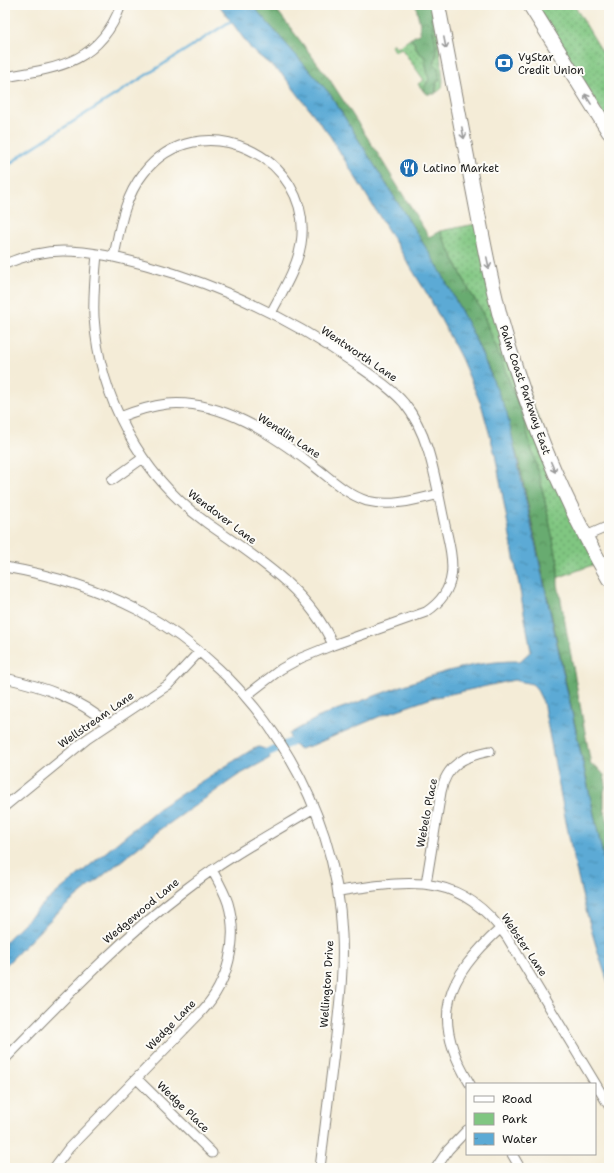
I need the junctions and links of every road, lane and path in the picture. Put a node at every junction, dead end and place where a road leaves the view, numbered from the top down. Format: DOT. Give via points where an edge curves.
graph roads {
  1 [pos="120,5"];
  2 [pos="438,5"];
  3 [pos="530,5"];
  4 [pos="5,77"];
  5 [pos="609,132"];
  6 [pos="97,254"];
  7 [pos="114,256"];
  8 [pos="5,264"];
  9 [pos="271,313"];
  10 [pos="120,417"];
  11 [pos="143,458"];
  12 [pos="112,480"];
  13 [pos="439,494"];
  14 [pos="609,526"];
  15 [pos="586,536"];
  16 [pos="5,567"];
  17 [pos="609,579"];
  18 [pos="333,644"];
  19 [pos="199,652"];
  20 [pos="5,678"];
  21 [pos="246,696"];
  22 [pos="108,724"];
  23 [pos="490,751"];
  24 [pos="5,806"];
  25 [pos="314,808"];
  26 [pos="212,870"];
  27 [pos="426,884"];
  28 [pos="338,892"];
  29 [pos="501,928"];
  30 [pos="5,1059"];
  31 [pos="137,1078"];
  32 [pos="469,1083"];
  33 [pos="595,1083"];
  34 [pos="596,1085"];
  35 [pos="609,1106"];
  36 [pos="466,1131"];
  37 [pos="212,1153"];
  38 [pos="513,1155"];
  39 [pos="54,1168"];
  40 [pos="320,1168"];
  41 [pos="436,1168"];
  42 [pos="520,1168"];
  1 -- 4 [label="street" via="104,36 80,57 52,69"];
  2 -- 15 [label="main road, Palm Coast Parkway East, one-way" via="484,248 507,339 538,431"];
  5 -- 3 [label="main road, one-way"];
  6 -- 7 [label="street, Wentworth Lane"];
  6 -- 8 [label="street, Wentworth Lane" via="49,252"];
  6 -- 10 [label="street, Wendover Lane" via="94,286 95,328 107,382"];
  7 -- 9 [label="street, Wentworth Lane" via="172,272"];
  7 -- 9 [label="street" via="129,196 143,173 156,160 177,148 202,141 223,142 248,148 264,157 284,177 294,193 301,220 302,240 298,258"];
  9 -- 13 [label="street, Wentworth Lane" via="341,354 382,383 404,403 423,436"];
  10 -- 11 [label="street, Wendover Lane"];
  10 -- 13 [label="street, Wendlin Lane" via="143,408 168,404 208,407 250,424 359,498 394,503"];
  11 -- 12 [label="street"];
  11 -- 18 [label="street, Wendover Lane" via="186,506 263,563 304,598 322,622"];
  13 -- 18 [label="street, Wentworth Lane" via="452,561 452,578 443,596 421,615"];
  14 -- 15 [label="street"];
  15 -- 17 [label="main road, Palm Coast Parkway East"];
  16 -- 19 [label="street, Wellington Drive" via="49,576 105,595 151,617"];
  18 -- 21 [label="street, Wentworth Lane" via="287,665"];
  19 -- 21 [label="street, Wellington Drive"];
  19 -- 22 [label="street, Wellstream Lane" via="164,687"];
  20 -- 22 [label="street" via="63,695 83,704"];
  21 -- 25 [label="street, Wellington Drive" via="293,764"];
  22 -- 24 [label="street, Wellstream Lane" via="57,762"];
  23 -- 27 [label="street, Webelo Place" via="463,758 445,777"];
  25 -- 26 [label="street, Wedgewood Lane"];
  25 -- 28 [label="street, Wellington Drive" via="328,846"];
  26 -- 30 [label="street, Wedgewood Lane" via="164,905 120,943"];
  26 -- 31 [label="street, Wedge Lane" via="225,896 231,918 232,944 227,970 207,1006"];
  27 -- 28 [label="street, Webster Lane" via="398,883"];
  27 -- 29 [label="street, Webster Lane" via="443,887 470,900"];
  28 -- 40 [label="street, Wellington Drive" via="342,935 340,995"];
  29 -- 32 [label="street" via="464,966 456,978 451,994 448,1021 450,1041 455,1057"];
  29 -- 33 [label="street, Webster Lane"];
  31 -- 37 [label="street, Wedge Place"];
  31 -- 39 [label="street, Wedge Lane" via="69,1148"];
  34 -- 35 [label="street, Webster Lane"];
  36 -- 41 [label="street" via="448,1150"];
  38 -- 42 [label="street"];
}
